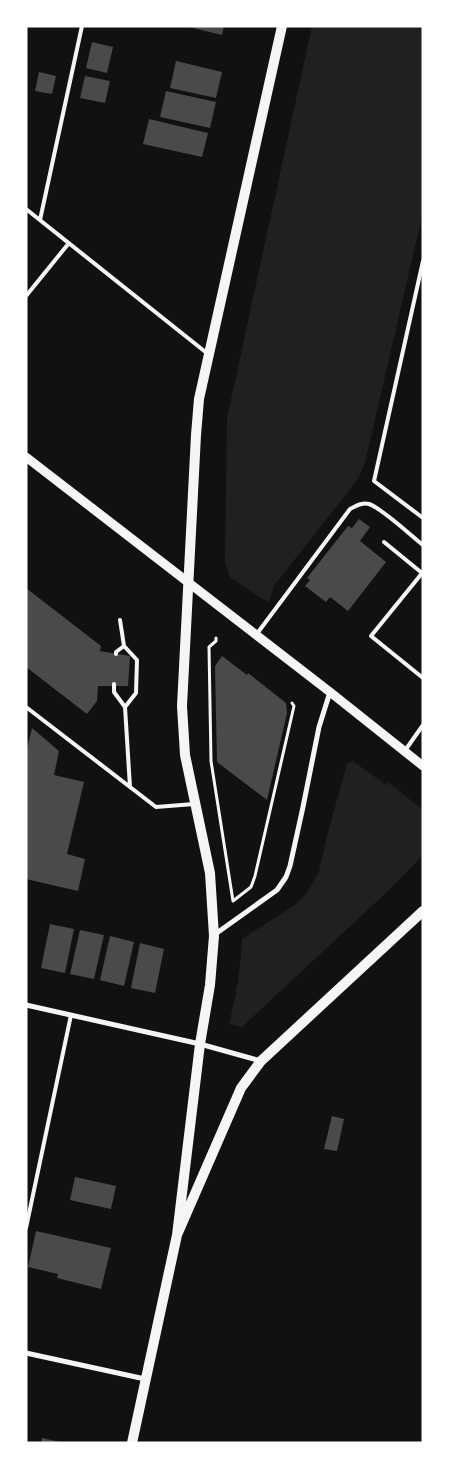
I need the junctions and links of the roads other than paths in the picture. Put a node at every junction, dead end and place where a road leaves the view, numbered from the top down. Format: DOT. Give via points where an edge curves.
graph roads {
  1 [pos="82,26"];
  2 [pos="282,26"];
  3 [pos="26,209"];
  4 [pos="40,220"];
  5 [pos="69,243"];
  6 [pos="423,261"];
  7 [pos="26,296"];
  8 [pos="209,355"];
  9 [pos="26,457"];
  10 [pos="423,518"];
  11 [pos="384,542"];
  12 [pos="423,546"];
  13 [pos="422,572"];
  14 [pos="188,582"];
  15 [pos="120,620"];
  16 [pos="256,635"];
  17 [pos="124,646"];
  18 [pos="116,654"];
  19 [pos="423,678"];
  20 [pos="114,684"];
  21 [pos="330,692"];
  22 [pos="125,707"];
  23 [pos="26,708"];
  24 [pos="423,725"];
  25 [pos="404,752"];
  26 [pos="423,766"];
  27 [pos="130,787"];
  28 [pos="194,804"];
  29 [pos="423,910"];
  30 [pos="214,936"];
  31 [pos="26,1005"];
  32 [pos="71,1015"];
  33 [pos="200,1044"];
  34 [pos="261,1060"];
  35 [pos="29,1203"];
  36 [pos="26,1228"];
  37 [pos="177,1235"];
  38 [pos="26,1353"];
  39 [pos="146,1379"];
  40 [pos="132,1443"];
  1 -- 4 [label="lane"];
  2 -- 8 [label="main road"];
  3 -- 4 [label="lane"];
  4 -- 5 [label="lane"];
  5 -- 7 [label="lane"];
  5 -- 8 [label="lane"];
  6 -- 10 [label="lane" via="374,480"];
  8 -- 14 [label="main road" via="199,399"];
  9 -- 14 [label="street"];
  11 -- 13 [label="lane"];
  12 -- 16 [label="lane" via="382,513 368,504 358,504 350,509"];
  13 -- 19 [label="lane" via="371,636"];
  14 -- 16 [label="street"];
  14 -- 28 [label="main road" via="182,706 185,756"];
  15 -- 17 [label="lane"];
  16 -- 21 [label="street"];
  17 -- 18 [label="lane"];
  17 -- 22 [label="lane" via="137,660 136,693"];
  20 -- 22 [label="lane" via="114,692"];
  21 -- 25 [label="street"];
  21 -- 30 [label="street" via="319,727 304,807 286,877 277,890"];
  22 -- 27 [label="lane"];
  23 -- 27 [label="lane"];
  24 -- 25 [label="lane"];
  25 -- 26 [label="street"];
  27 -- 28 [label="lane" via="156,807"];
  28 -- 30 [label="main road" via="210,873"];
  29 -- 34 [label="main road"];
  30 -- 33 [label="main road"];
  31 -- 32 [label="street"];
  32 -- 33 [label="street"];
  32 -- 35 [label="lane"];
  33 -- 34 [label="street"];
  33 -- 37 [label="main road"];
  34 -- 37 [label="main road" via="241,1088"];
  35 -- 36 [label="lane"];
  37 -- 39 [label="main road"];
  38 -- 39 [label="street"];
  39 -- 40 [label="main road"];
}
